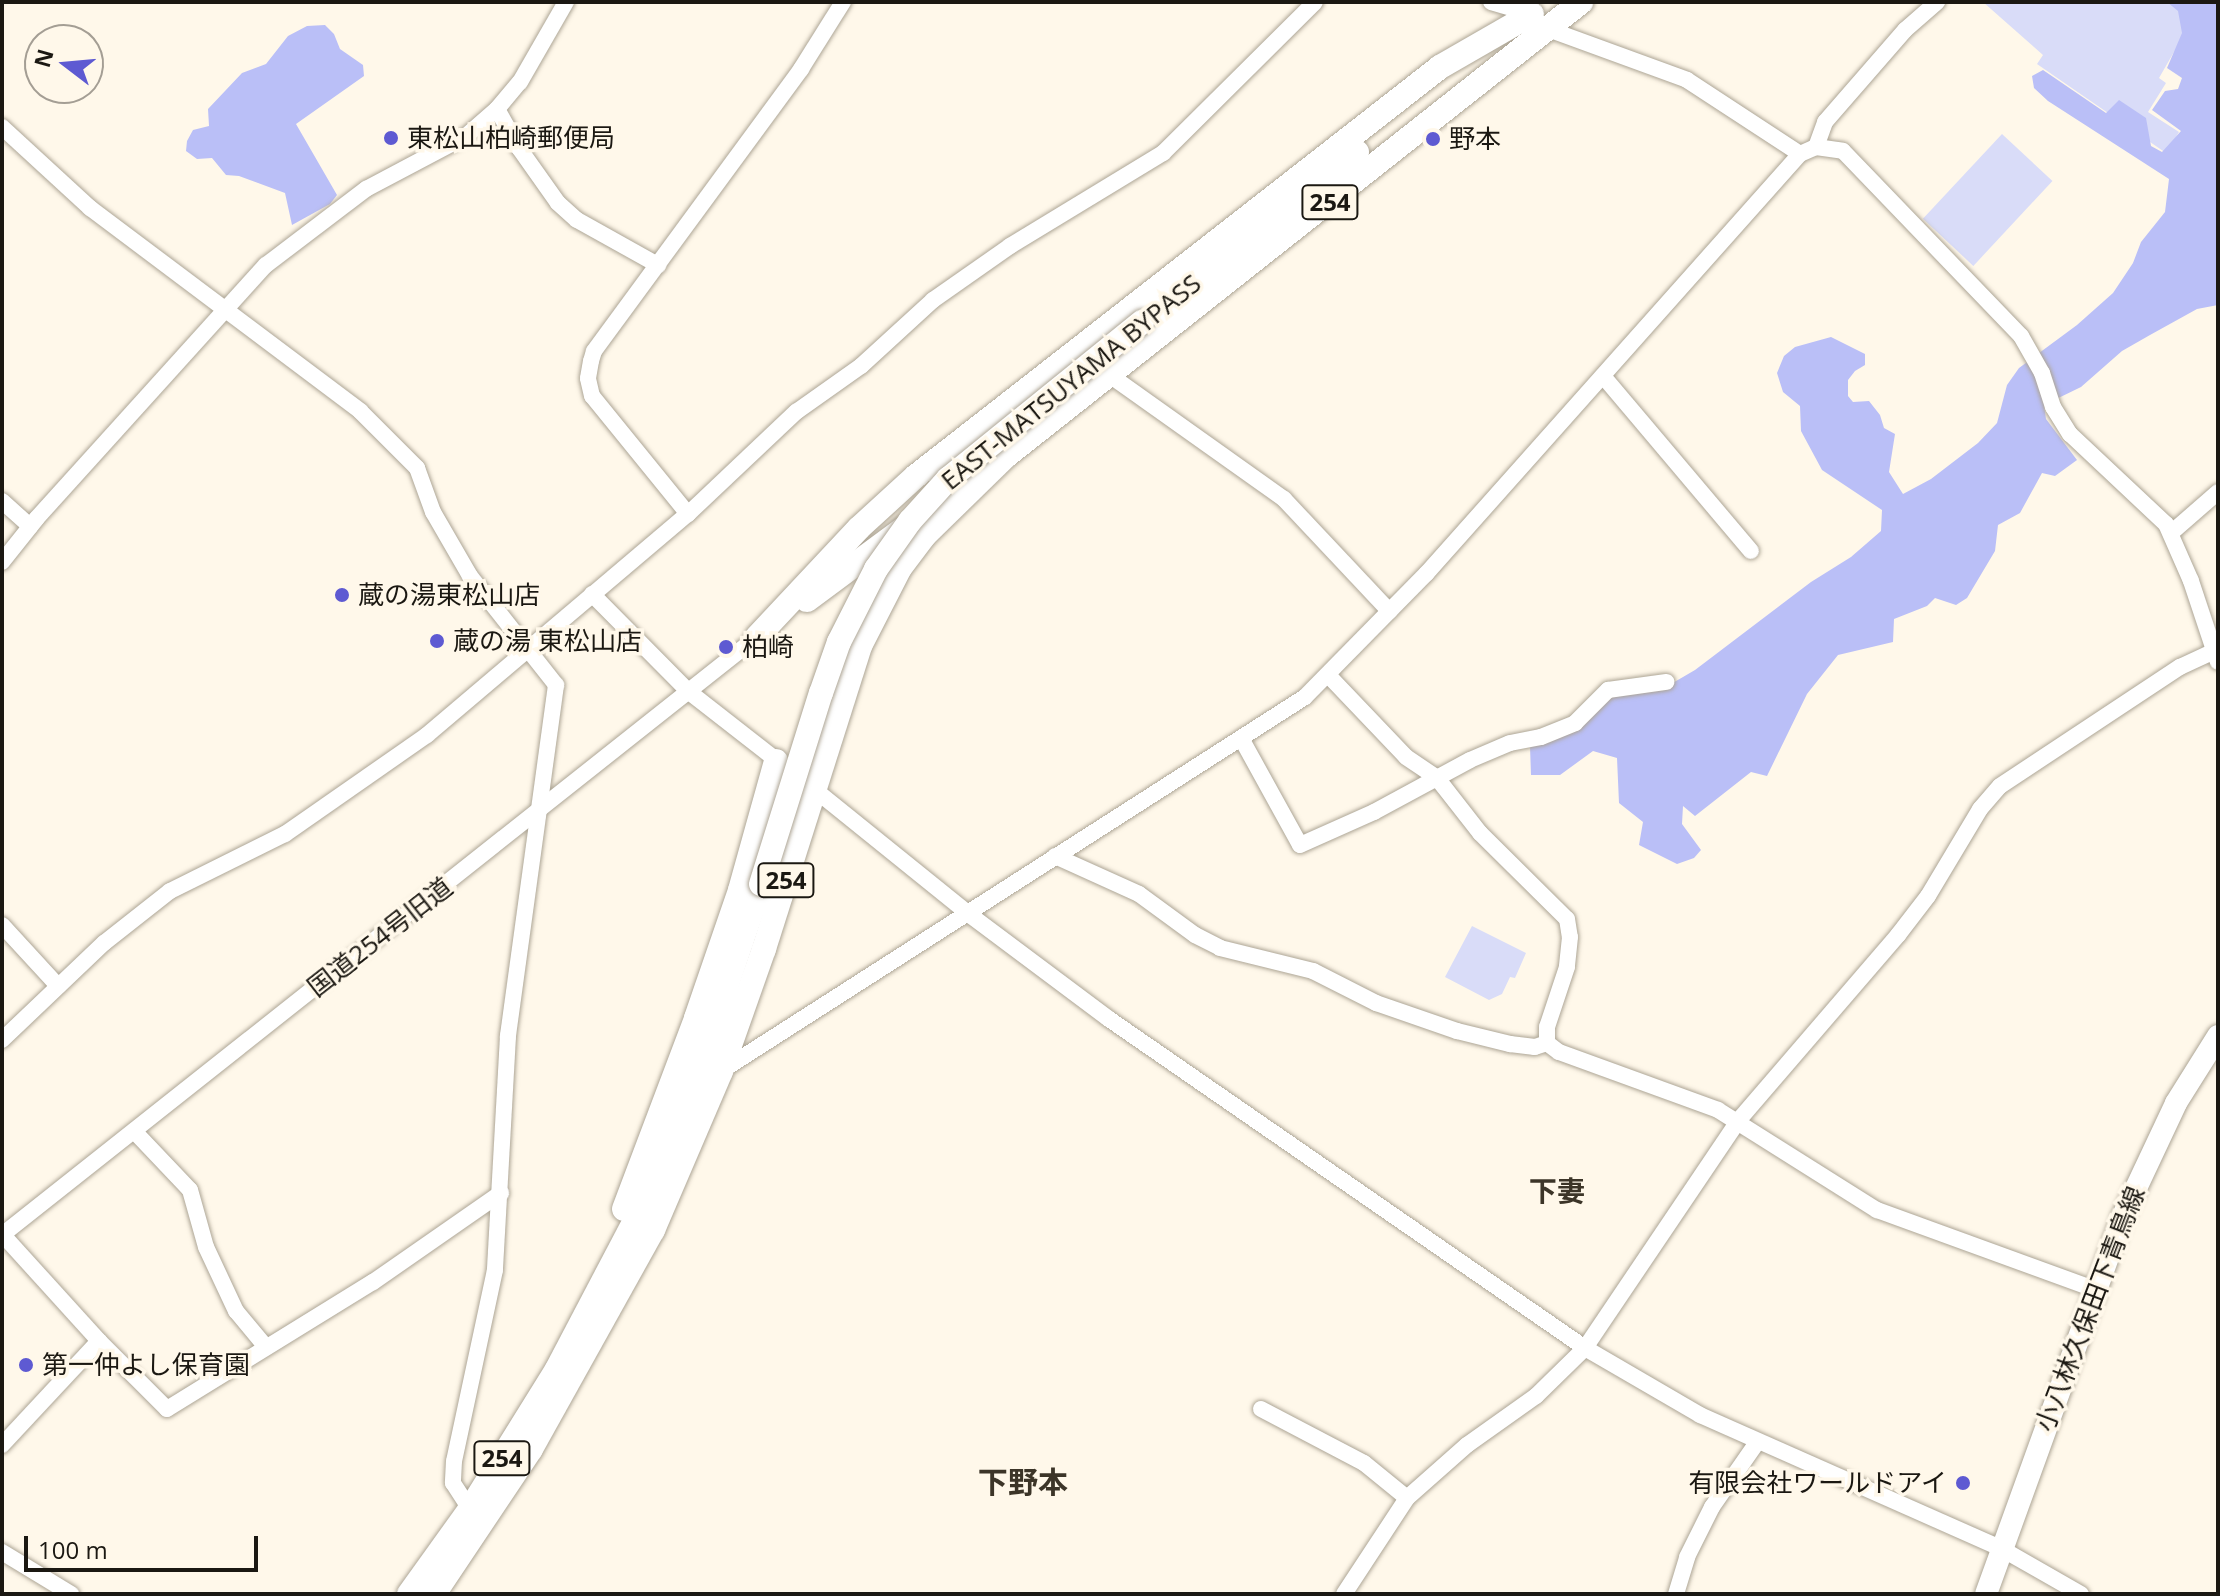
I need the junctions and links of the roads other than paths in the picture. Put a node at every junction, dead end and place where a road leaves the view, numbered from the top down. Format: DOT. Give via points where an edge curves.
graph roads {
  1 [pos="566,2"];
  2 [pos="843,2"];
  3 [pos="1491,2"];
  4 [pos="1581,2"];
  5 [pos="1937,2"];
  6 [pos="1303,5"];
  7 [pos="1542,15"];
  8 [pos="497,109"];
  9 [pos="2,127"];
  10 [pos="1808,150"];
  11 [pos="658,265"];
  12 [pos="227,309"];
  13 [pos="1088,343"];
  14 [pos="1111,376"];
  15 [pos="1603,376"];
  16 [pos="1006,456"];
  17 [pos="905,485"];
  18 [pos="2218,492"];
  19 [pos="2,501"];
  20 [pos="927,512"];
  21 [pos="688,514"];
  22 [pos="30,526"];
  23 [pos="2171,533"];
  24 [pos="1751,551"];
  25 [pos="2,562"];
  26 [pos="592,594"];
  27 [pos="1389,611"];
  28 [pos="757,637"];
  29 [pos="528,648"];
  30 [pos="2216,657"];
  31 [pos="1328,675"];
  32 [pos="1666,682"];
  33 [pos="688,691"];
  34 [pos="1241,738"];
  35 [pos="776,761"];
  36 [pos="1437,778"];
  37 [pos="814,789"];
  38 [pos="536,813"];
  39 [pos="1055,856"];
  40 [pos="970,915"];
  41 [pos="2,925"];
  42 [pos="58,986"];
  43 [pos="2218,1036"];
  44 [pos="2,1040"];
  45 [pos="1547,1043"];
  46 [pos="721,1071"];
  47 [pos="1738,1121"];
  48 [pos="134,1131"];
  49 [pos="501,1193"];
  50 [pos="2,1235"];
  51 [pos="2094,1289"];
  52 [pos="585,1316"];
  53 [pos="99,1341"];
  54 [pos="266,1347"];
  55 [pos="1585,1348"];
  56 [pos="1261,1409"];
  57 [pos="1758,1441"];
  58 [pos="2,1445"];
  59 [pos="1407,1498"];
  60 [pos="470,1509"];
  61 [pos="2002,1549"];
  62 [pos="2,1552"];
  63 [pos="71,1594"];
  64 [pos="409,1594"];
  65 [pos="434,1594"];
  66 [pos="1344,1594"];
  67 [pos="1676,1594"];
  68 [pos="1986,1594"];
  69 [pos="2081,1594"];
  1 -- 8 [label="street" via="520,82"];
  2 -- 11 [label="street" via="801,69"];
  3 -- 7 [label="street"];
  4 -- 7 [label="highway, 254"];
  5 -- 10 [label="street" via="1905,30 1825,122"];
  6 -- 21 [label="street" via="1163,153 1010,246 933,300 861,366 796,412"];
  7 -- 10 [label="street" via="1687,80"];
  7 -- 13 [label="highway" via="1440,67"];
  7 -- 14 [label="highway, EAST-MATSUYAMA BYPASS / 254"];
  7 -- 52 [label="highway, EAST-MATSUYAMA BYPASS / 254, bridge" via="1142,322 948,479 910,521 876,569 839,642 673,1134"];
  8 -- 11 [label="street" via="558,203 577,220"];
  8 -- 12 [label="street" via="466,136 366,189 322,220 266,265"];
  9 -- 12 [label="street" via="90,208"];
  10 -- 15 [label="street"];
  10 -- 23 [label="street" via="1843,151 2021,336 2070,434"];
  11 -- 21 [label="street" via="594,351 588,378 600,407"];
  12 -- 22 [label="street"];
  12 -- 29 [label="street" via="360,411 417,468 433,512 470,576"];
  13 -- 14 [label="highway" via="1112,350 1116,365"];
  13 -- 17 [label="highway"];
  14 -- 16 [label="highway, EAST-MATSUYAMA BYPASS / 254"];
  14 -- 27 [label="street" via="1284,499"];
  15 -- 24 [label="street"];
  15 -- 27 [label="street"];
  16 -- 20 [label="highway"];
  16 -- 37 [label="highway, EAST-MATSUYAMA BYPASS / 254" via="952,506 900,568 860,646"];
  17 -- 20 [label="highway" via="909,508"];
  17 -- 28 [label="highway"];
  18 -- 23 [label="street"];
  19 -- 22 [label="street"];
  20 -- 28 [label="highway"];
  21 -- 26 [label="street"];
  22 -- 25 [label="street"];
  23 -- 30 [label="street"];
  26 -- 29 [label="street"];
  26 -- 33 [label="street"];
  27 -- 31 [label="street"];
  28 -- 33 [label="street, 国道254号旧道"];
  29 -- 38 [label="street" via="556,685"];
  29 -- 42 [label="street" via="427,735 285,834 170,891"];
  30 -- 47 [label="street" via="2180,667 2000,786 1898,935"];
  31 -- 34 [label="street" via="1305,697"];
  31 -- 36 [label="street" via="1406,757"];
  32 -- 36 [label="street" via="1608,690 1575,723 1510,743"];
  33 -- 35 [label="street"];
  33 -- 38 [label="street, 国道254号旧道"];
  34 -- 36 [label="street" via="1300,845"];
  34 -- 39 [label="street"];
  35 -- 37 [label="street"];
  35 -- 52 [label="highway" via="696,1018"];
  36 -- 45 [label="street" via="1489,844 1567,919 1567,967 1547,1027"];
  37 -- 40 [label="street"];
  37 -- 46 [label="highway, EAST-MATSUYAMA BYPASS / 254"];
  38 -- 48 [label="street, 国道254号旧道"];
  38 -- 49 [label="street" via="508,1036"];
  39 -- 40 [label="street"];
  39 -- 45 [label="street" via="1139,894 1220,948 1313,971 1376,1003 1469,1034 1523,1046"];
  40 -- 46 [label="street"];
  40 -- 55 [label="street" via="1109,1019"];
  41 -- 42 [label="street"];
  42 -- 44 [label="street"];
  43 -- 51 [label="main road, 小八林久保田下青鳥線" via="2148,1159"];
  45 -- 47 [label="street"];
  46 -- 65 [label="highway, EAST-MATSUYAMA BYPASS / 254" via="653,1230 600,1330 531,1449"];
  47 -- 51 [label="street" via="1877,1210"];
  47 -- 55 [label="street"];
  48 -- 50 [label="street, 国道254号旧道"];
  48 -- 54 [label="street" via="190,1190 206,1247 236,1311"];
  49 -- 54 [label="street" via="373,1282"];
  49 -- 60 [label="street" via="487,1317 454,1461 453,1483"];
  50 -- 53 [label="street"];
  51 -- 61 [label="main road, 小八林久保田下青鳥線"];
  52 -- 60 [label="highway, EAST-MATSUYAMA BYPASS / 254"];
  53 -- 54 [label="street" via="167,1409"];
  53 -- 58 [label="street"];
  55 -- 57 [label="street" via="1666,1398"];
  55 -- 59 [label="street" via="1536,1396 1467,1445"];
  56 -- 59 [label="street" via="1364,1463"];
  57 -- 61 [label="street"];
  57 -- 67 [label="street" via="1712,1507"];
  59 -- 66 [label="street"];
  60 -- 64 [label="highway, EAST-MATSUYAMA BYPASS / 254"];
  61 -- 68 [label="main road, 小八林久保田下青鳥線"];
  61 -- 69 [label="street"];
  62 -- 63 [label="street"];
}
